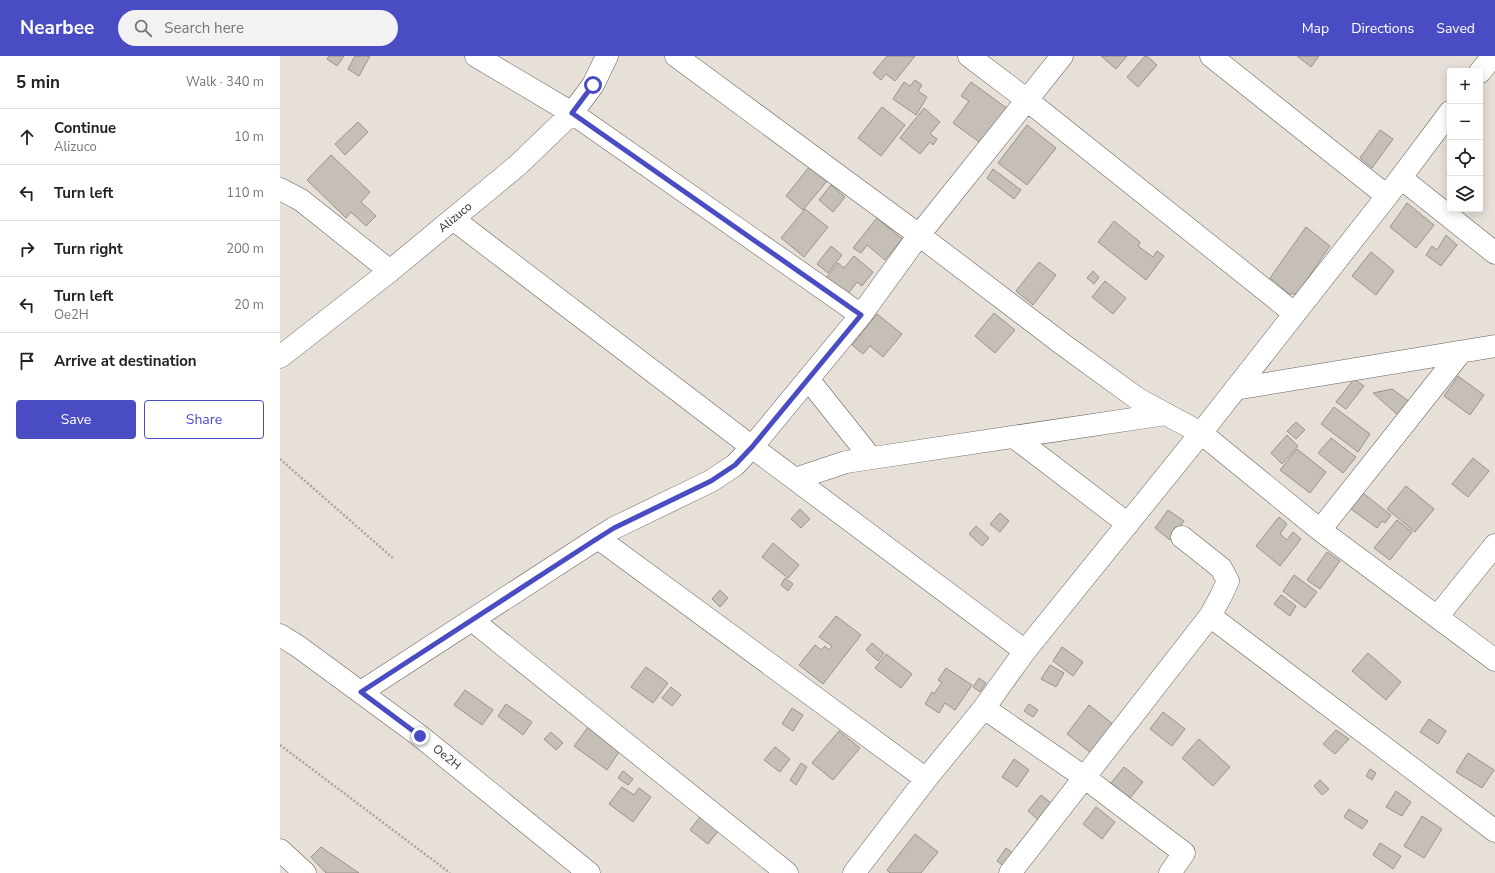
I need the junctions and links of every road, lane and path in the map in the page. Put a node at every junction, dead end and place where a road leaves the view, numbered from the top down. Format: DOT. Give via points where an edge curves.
graph roads {
  1 [pos="476,56"];
  2 [pos="607,56"];
  3 [pos="676,56"];
  4 [pos="970,56"];
  5 [pos="1062,56"];
  6 [pos="1211,56"];
  7 [pos="1493,56"];
  8 [pos="1483,68"];
  9 [pos="1027,100"];
  10 [pos="572,113"];
  11 [pos="1447,116"];
  12 [pos="1401,178"];
  13 [pos="280,189"];
  14 [pos="1387,196"];
  15 [pos="453,219"];
  16 [pos="918,235"];
  17 [pos="1495,253"];
  18 [pos="390,271"];
  19 [pos="1294,314"];
  20 [pos="861,315"];
  21 [pos="1495,346"];
  22 [pos="1461,352"];
  23 [pos="280,357"];
  24 [pos="808,379"];
  25 [pos="1235,390"];
  26 [pos="1166,414"];
  27 [pos="1201,433"];
  28 [pos="1014,437"];
  29 [pos="752,447"];
  30 [pos="871,458"];
  31 [pos="280,459"];
  32 [pos="795,479"];
  33 [pos="1128,524"];
  34 [pos="1320,530"];
  35 [pos="1182,537"];
  36 [pos="598,538"];
  37 [pos="1495,545"];
  38 [pos="394,559"];
  39 [pos="1210,616"];
  40 [pos="1437,617"];
  41 [pos="472,620"];
  42 [pos="280,635"];
  43 [pos="1025,651"];
  44 [pos="1495,660"];
  45 [pos="361,692"];
  46 [pos="984,708"];
  47 [pos="280,745"];
  48 [pos="1084,777"];
  49 [pos="926,779"];
  50 [pos="1495,831"];
  51 [pos="280,850"];
  52 [pos="306,873"];
  53 [pos="450,873"];
  54 [pos="589,873"];
  55 [pos="787,873"];
  56 [pos="854,873"];
  57 [pos="1010,873"];
  58 [pos="1170,873"];
  1 -- 10 [label="street"];
  2 -- 10 [label="street, Alizuco" via="593,85"];
  3 -- 16 [label="street"];
  4 -- 9 [label="street"];
  5 -- 9 [label="street"];
  6 -- 14 [label="street"];
  7 -- 8 [label="street"];
  9 -- 16 [label="street"];
  9 -- 19 [label="street"];
  10 -- 15 [label="street, Alizuco" via="518,165"];
  10 -- 20 [label="street"];
  11 -- 12 [label="street"];
  12 -- 14 [label="street"];
  12 -- 17 [label="street"];
  13 -- 18 [label="street" via="301,200"];
  14 -- 19 [label="street"];
  15 -- 18 [label="street, Alizuco"];
  15 -- 29 [label="street"];
  16 -- 20 [label="street"];
  16 -- 26 [label="street" via="1138,399"];
  18 -- 23 [label="street, Alizuco"];
  19 -- 25 [label="street"];
  20 -- 24 [label="street"];
  21 -- 22 [label="street"];
  22 -- 25 [label="street"];
  22 -- 34 [label="street"];
  24 -- 29 [label="street"];
  24 -- 30 [label="street"];
  25 -- 27 [label="street"];
  26 -- 27 [label="street"];
  26 -- 28 [label="street"];
  27 -- 33 [label="street"];
  27 -- 34 [label="street"];
  28 -- 30 [label="street"];
  28 -- 33 [label="street"];
  29 -- 32 [label="street"];
  29 -- 36 [label="street" via="735,465 711,481"];
  30 -- 32 [label="street" via="846,462"];
  31 -- 38 [label="path"];
  32 -- 43 [label="street"];
  33 -- 43 [label="street"];
  34 -- 40 [label="street"];
  35 -- 39 [label="street" via="1221,568 1228,580"];
  36 -- 41 [label="street"];
  36 -- 49 [label="street"];
  37 -- 40 [label="street"];
  39 -- 48 [label="street"];
  39 -- 50 [label="street"];
  40 -- 44 [label="street"];
  41 -- 45 [label="street"];
  41 -- 55 [label="street"];
  42 -- 45 [label="street, Oe2H"];
  43 -- 46 [label="street"];
  45 -- 54 [label="street, Oe2H" via="420,736"];
  46 -- 48 [label="street"];
  46 -- 49 [label="street"];
  47 -- 53 [label="path"];
  48 -- 57 [label="street"];
  48 -- 58 [label="street" via="1184,853"];
  49 -- 56 [label="street"];
  51 -- 52 [label="street"];
}
